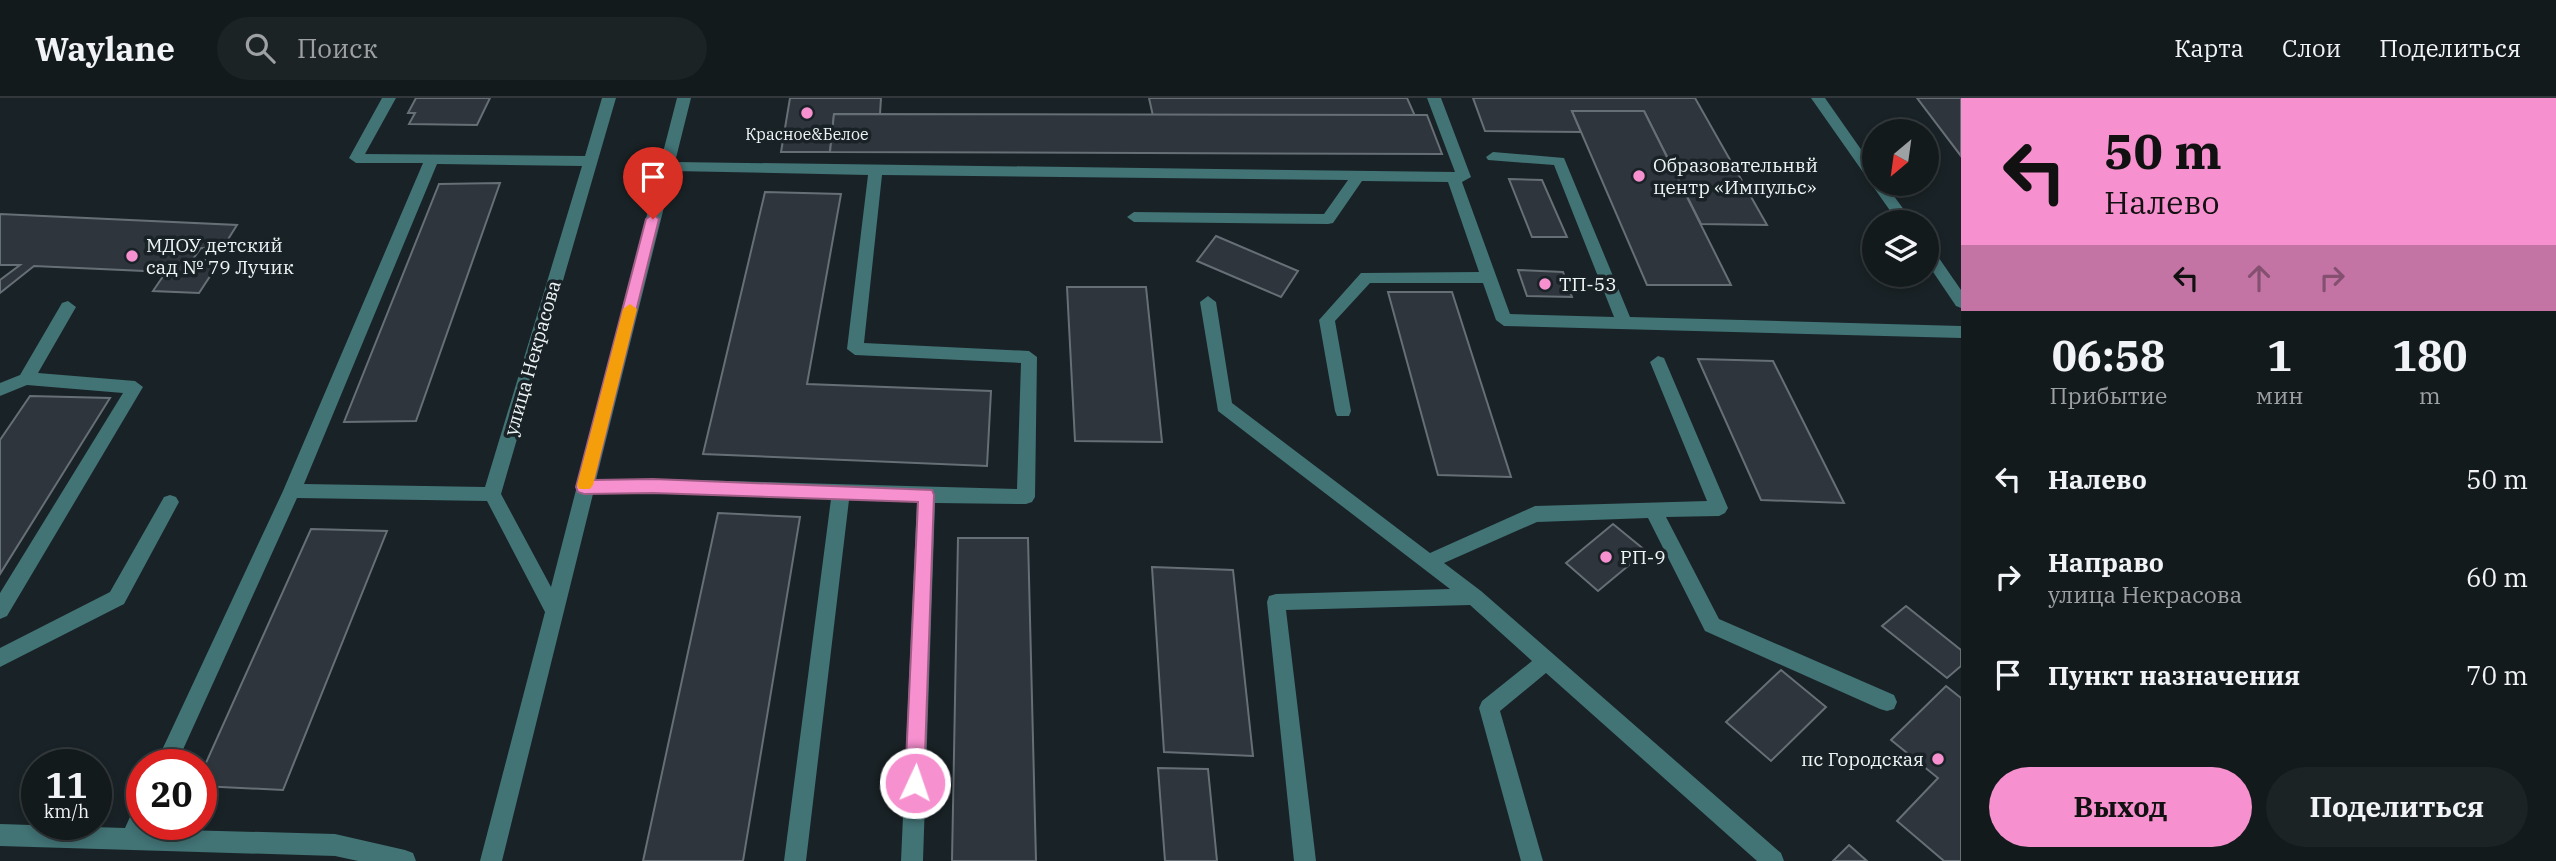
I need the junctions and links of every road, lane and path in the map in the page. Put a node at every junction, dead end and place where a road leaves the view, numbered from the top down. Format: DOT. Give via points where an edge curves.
graph roads {
  1 [pos="389,98"];
  2 [pos="609,98"];
  3 [pos="684,98"];
  4 [pos="1434,98"];
  5 [pos="1818,98"];
  6 [pos="1493,157"];
  7 [pos="432,159"];
  8 [pos="590,161"];
  9 [pos="1862,161"];
  10 [pos="666,166"];
  11 [pos="876,170"];
  12 [pos="1358,176"];
  13 [pos="1453,177"];
  14 [pos="1134,217"];
  15 [pos="1939,270"];
  16 [pos="1489,278"];
  17 [pos="1208,302"];
  18 [pos="1961,302"];
  19 [pos="68,307"];
  20 [pos="1625,324"];
  21 [pos="1961,332"];
  22 [pos="1658,362"];
  23 [pos="26,379"];
  24 [pos="0,390"];
  25 [pos="1343,411"];
  26 [pos="584,487"];
  27 [pos="292,491"];
  28 [pos="841,492"];
  29 [pos="492,494"];
  30 [pos="926,495"];
  31 [pos="170,502"];
  32 [pos="1653,510"];
  33 [pos="1428,562"];
  34 [pos="1474,597"];
  35 [pos="553,608"];
  36 [pos="0,610"];
  37 [pos="0,658"];
  38 [pos="1545,662"];
  39 [pos="1887,702"];
  40 [pos="172,749"];
  41 [pos="0,835"];
  42 [pos="126,838"];
  43 [pos="189,840"];
  44 [pos="405,861"];
  45 [pos="491,861"];
  46 [pos="795,861"];
  47 [pos="912,861"];
  48 [pos="1305,861"];
  49 [pos="1532,861"];
  50 [pos="1773,861"];
  1 -- 7 [label="street" via="356,158"];
  2 -- 8 [label="street, улица Некрасова"];
  3 -- 10 [label="street"];
  4 -- 13 [label="street" via="1464,177"];
  5 -- 9 [label="street"];
  6 -- 20 [label="street" via="1559,161"];
  7 -- 8 [label="street"];
  7 -- 27 [label="street"];
  8 -- 29 [label="street, улица Некрасова"];
  10 -- 11 [label="street"];
  10 -- 26 [label="street"];
  11 -- 12 [label="street"];
  11 -- 30 [label="street" via="855,349 1029,356 1026,497"];
  12 -- 13 [label="street"];
  12 -- 14 [label="street" via="1328,219"];
  13 -- 16 [label="street"];
  15 -- 18 [label="street"];
  16 -- 20 [label="street" via="1504,320"];
  16 -- 25 [label="street" via="1366,277 1327,320"];
  17 -- 33 [label="street" via="1224,406"];
  19 -- 23 [label="street"];
  20 -- 21 [label="street"];
  22 -- 32 [label="street" via="1719,508"];
  23 -- 24 [label="street"];
  23 -- 36 [label="street" via="135,387"];
  26 -- 28 [label="street"];
  26 -- 35 [label="street"];
  27 -- 29 [label="street"];
  27 -- 40 [label="street"];
  28 -- 30 [label="street"];
  28 -- 46 [label="street"];
  29 -- 35 [label="street"];
  30 -- 47 [label="street"];
  31 -- 37 [label="street" via="117,598"];
  32 -- 33 [label="street" via="1535,514"];
  32 -- 39 [label="street" via="1712,625"];
  33 -- 34 [label="street"];
  34 -- 38 [label="street"];
  34 -- 48 [label="street" via="1276,603"];
  35 -- 45 [label="street"];
  38 -- 49 [label="street" via="1489,708"];
  38 -- 50 [label="street"];
  41 -- 42 [label="street"];
  43 -- 44 [label="street" via="335,845"];
}
